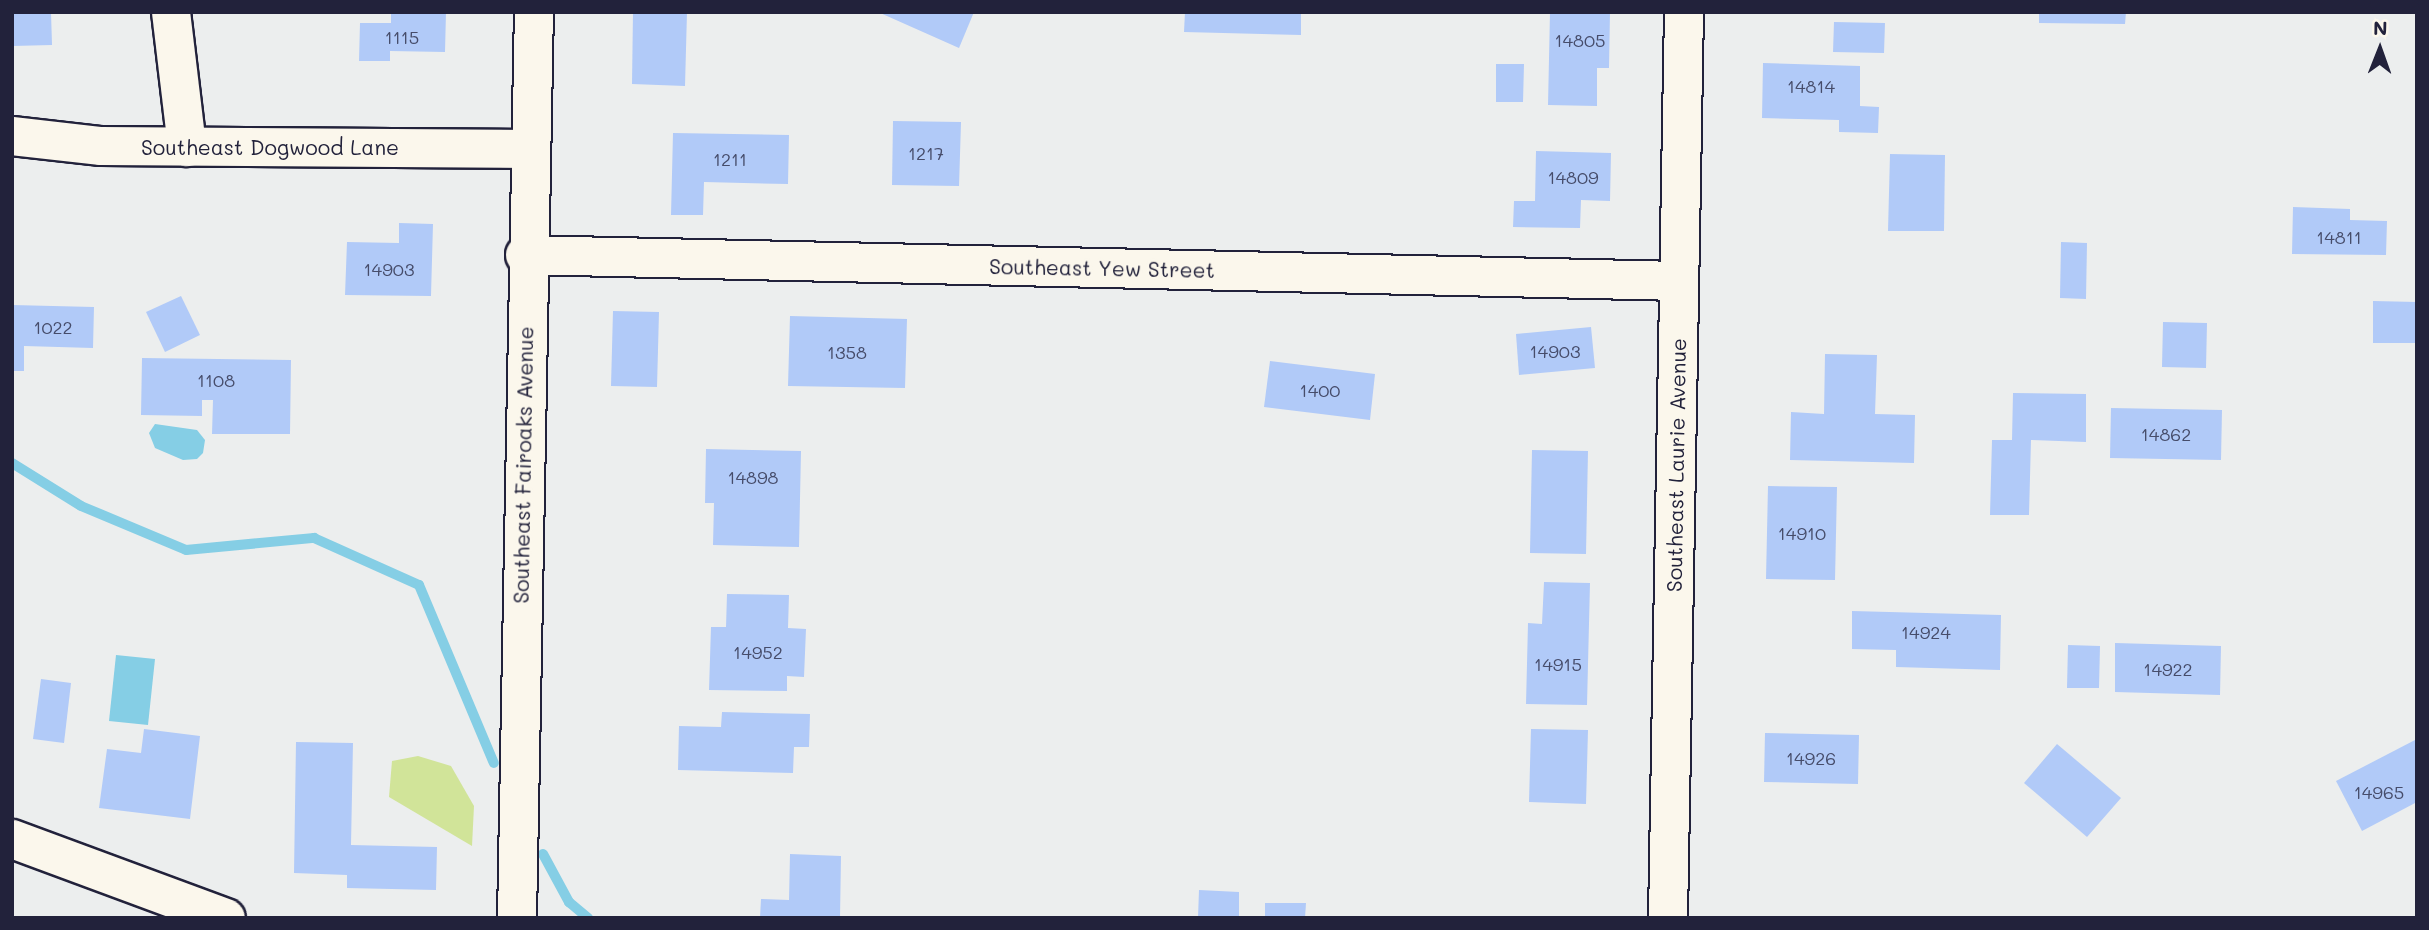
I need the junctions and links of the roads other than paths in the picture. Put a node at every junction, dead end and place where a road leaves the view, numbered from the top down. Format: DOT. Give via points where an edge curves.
graph roads {
  1 [pos="171,12"];
  2 [pos="534,12"];
  3 [pos="1684,12"];
  4 [pos="12,136"];
  5 [pos="187,147"];
  6 [pos="529,149"];
  7 [pos="526,256"];
  8 [pos="1679,281"];
  9 [pos="12,839"];
  10 [pos="226,918"];
  11 [pos="517,918"];
  12 [pos="1668,918"];
  1 -- 5 [label="street"];
  2 -- 6 [label="street, Southeast Fairoaks Avenue"];
  3 -- 8 [label="street, Southeast Laurie Avenue"];
  4 -- 5 [label="street, Southeast Dogwood Lane"];
  5 -- 6 [label="street, Southeast Dogwood Lane"];
  6 -- 7 [label="street, Southeast Fairoaks Avenue"];
  7 -- 8 [label="street, Southeast Yew Street"];
  7 -- 11 [label="street, Southeast Fairoaks Avenue"];
  8 -- 12 [label="street, Southeast Laurie Avenue"];
  9 -- 10 [label="street"];
}
